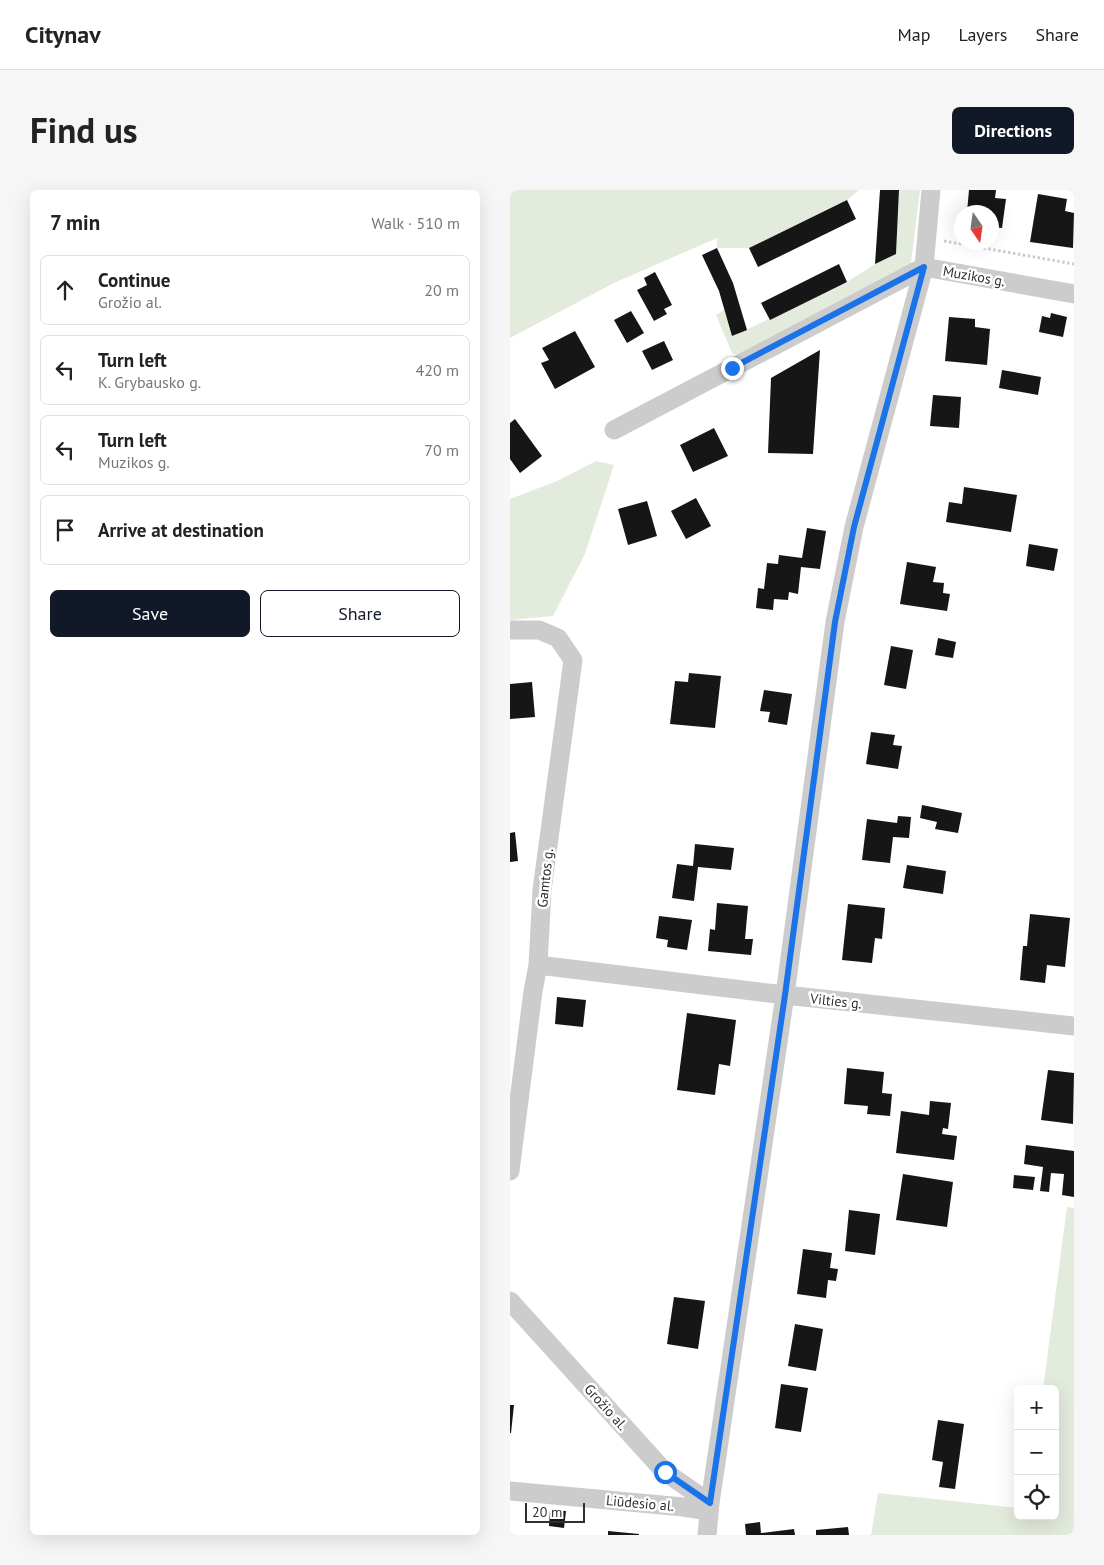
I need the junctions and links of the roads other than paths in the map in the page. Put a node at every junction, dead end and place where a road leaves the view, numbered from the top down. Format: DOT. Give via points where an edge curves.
graph roads {
  1 [pos="931,190"];
  2 [pos="924,267"];
  3 [pos="1074,294"];
  4 [pos="614,430"];
  5 [pos="510,630"];
  6 [pos="538,965"];
  7 [pos="785,995"];
  8 [pos="1074,1026"];
  9 [pos="510,1171"];
  10 [pos="510,1301"];
  11 [pos="510,1491"];
  12 [pos="710,1507"];
  13 [pos="707,1535"];
  1 -- 2 [label="street"];
  2 -- 3 [label="street, Muzikos g."];
  2 -- 4 [label="street, Muzikos g."];
  2 -- 7 [label="street" via="854,527 835,622"];
  5 -- 6 [label="street, Gamtos g." via="539,630 558,638 573,660 542,890"];
  6 -- 7 [label="street, Vilties g."];
  6 -- 9 [label="street, Gamtos g."];
  7 -- 8 [label="street, Vilties g."];
  7 -- 12 [label="street"];
  10 -- 12 [label="street, Grožio al." via="665,1472"];
  11 -- 12 [label="street, Liūdesio al."];
  12 -- 13 [label="street"];
}
